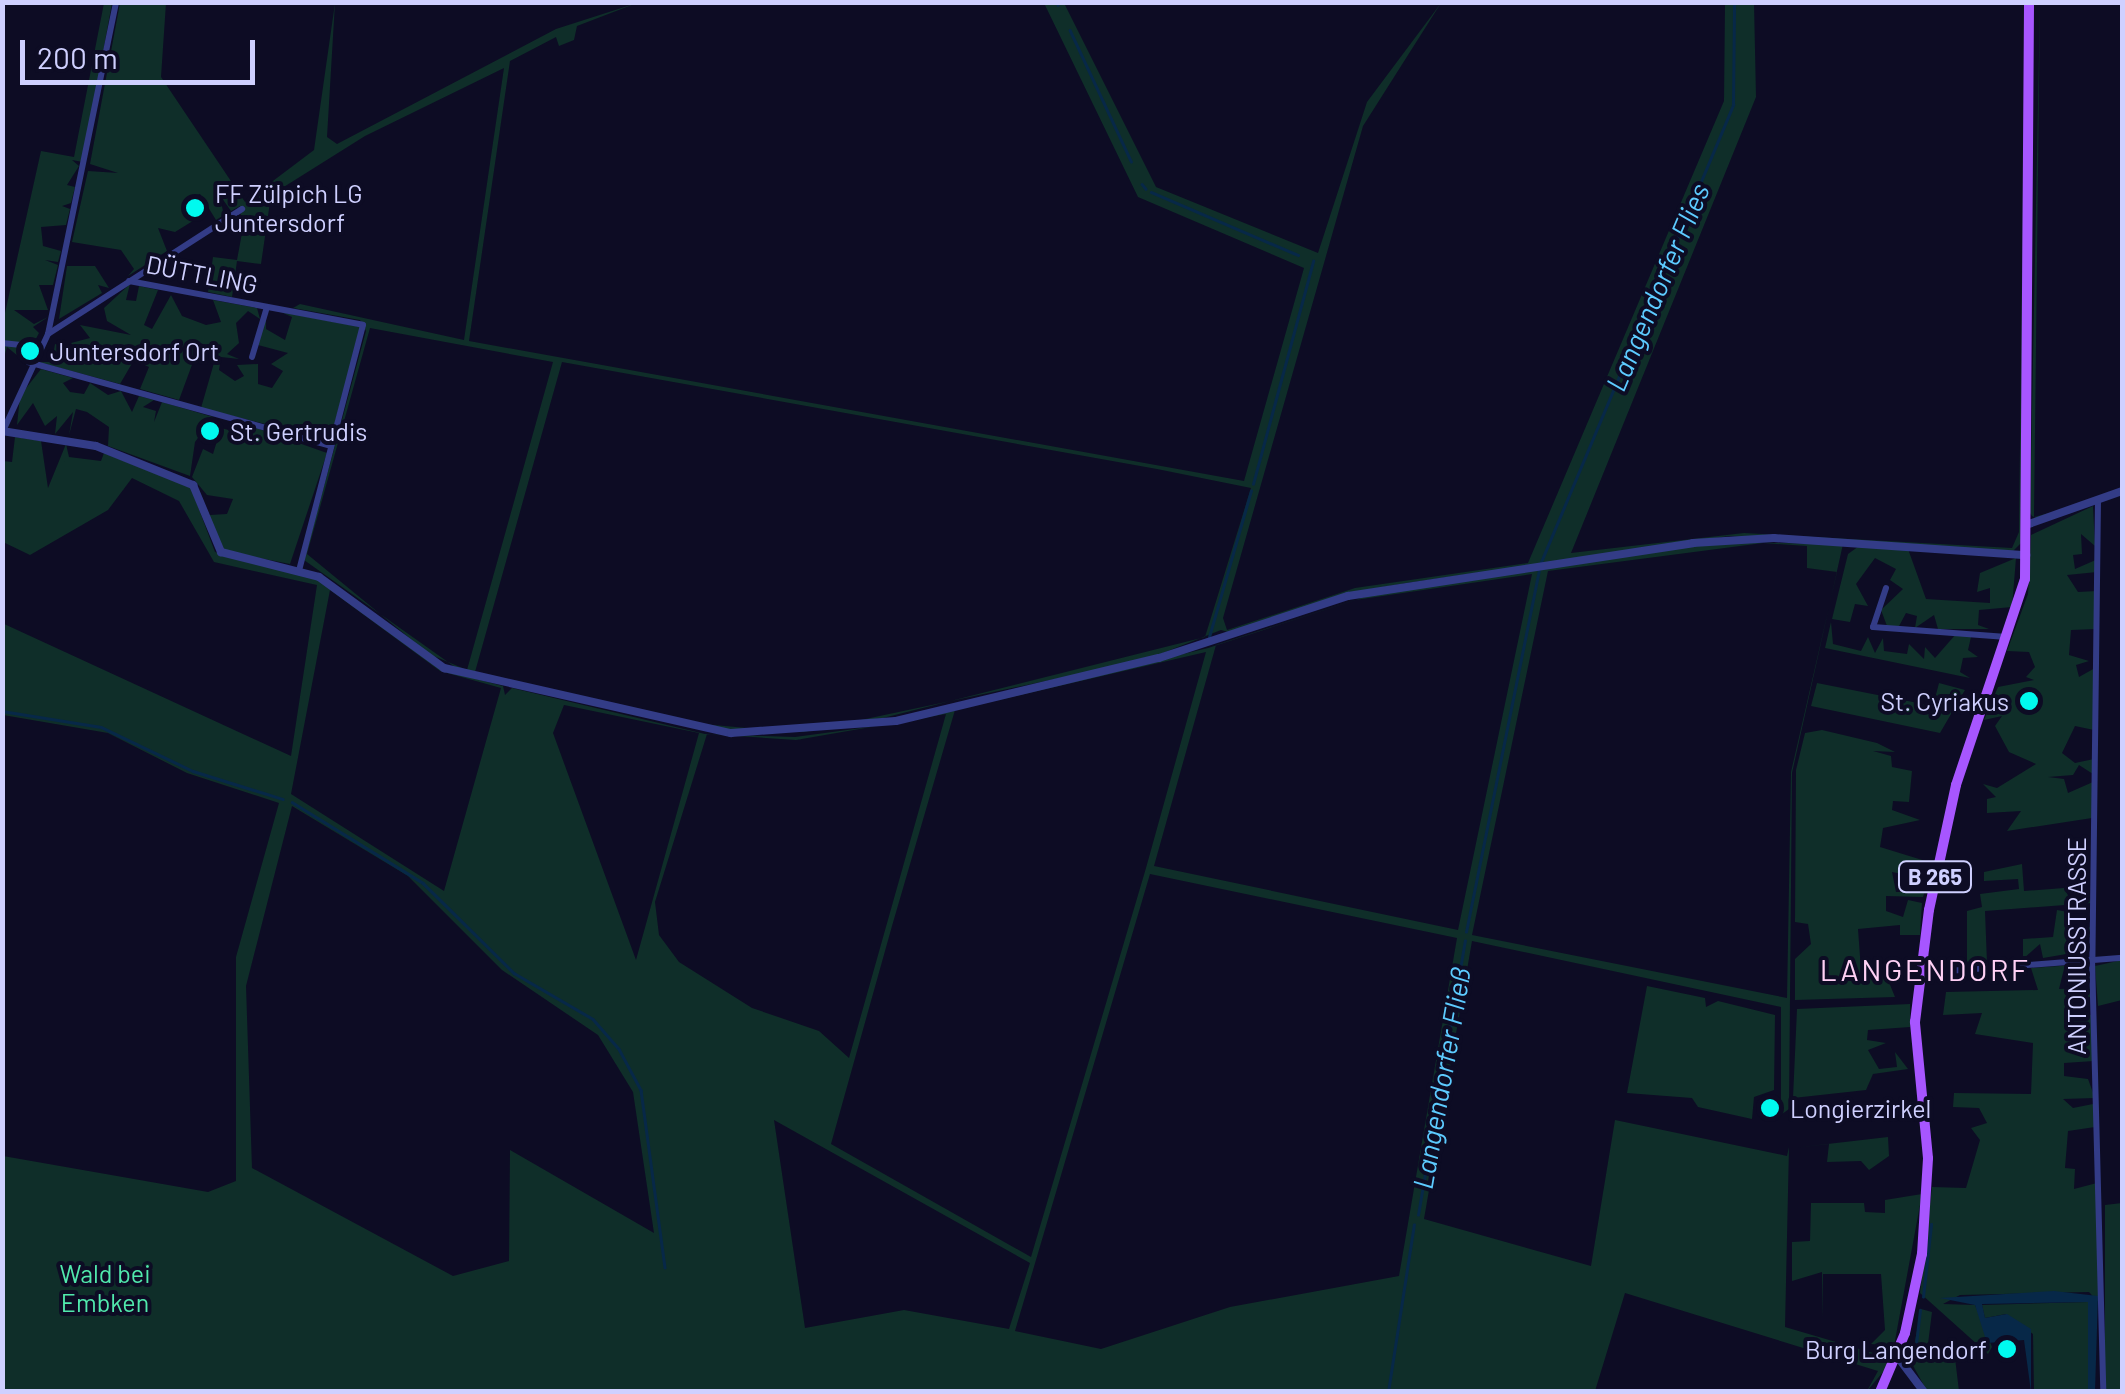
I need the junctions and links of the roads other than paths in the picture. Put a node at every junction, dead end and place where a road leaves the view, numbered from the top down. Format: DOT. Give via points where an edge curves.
graph roads {
  1 [pos="116,2"];
  2 [pos="2029,2"];
  3 [pos="242,209"];
  4 [pos="129,281"];
  5 [pos="267,306"];
  6 [pos="48,334"];
  7 [pos="2,343"];
  8 [pos="38,346"];
  9 [pos="252,357"];
  10 [pos="28,362"];
  11 [pos="3,431"];
  12 [pos="331,446"];
  13 [pos="2122,492"];
  14 [pos="2098,500"];
  15 [pos="2026,526"];
  16 [pos="2026,556"];
  17 [pos="299,570"];
  18 [pos="1886,588"];
  19 [pos="2008,637"];
  20 [pos="2092,958"];
  21 [pos="2122,958"];
  22 [pos="1920,973"];
  23 [pos="1897,1356"];
  24 [pos="1880,1392"];
  25 [pos="1924,1392"];
  26 [pos="2103,1392"];
  1 -- 6 [label="street"];
  2 -- 15 [label="main road, B 265"];
  3 -- 4 [label="street"];
  4 -- 5 [label="street, DÜTTLING"];
  4 -- 6 [label="street"];
  5 -- 9 [label="street, DÜTTLING"];
  5 -- 12 [label="street, DÜTTLING" via="363,326"];
  6 -- 8 [label="street"];
  7 -- 8 [label="street"];
  8 -- 10 [label="street"];
  10 -- 11 [label="street"];
  10 -- 12 [label="street"];
  11 -- 17 [label="street" via="96,446 193,485 221,552"];
  12 -- 17 [label="street, DÜTTLING"];
  13 -- 14 [label="street"];
  14 -- 15 [label="street"];
  14 -- 20 [label="street, ANTONIUSSTRASSE"];
  15 -- 16 [label="main road, B 265"];
  16 -- 17 [label="street" via="1774,538 1693,543 1364,592 1137,664 896,721 782,735 712,731 449,670"];
  16 -- 19 [label="main road, B 265"];
  18 -- 19 [label="street" via="1873,627"];
  19 -- 22 [label="main road, B 265" via="1950,808"];
  20 -- 21 [label="street"];
  20 -- 22 [label="street"];
  20 -- 26 [label="street, ANTONIUSSTRASSE"];
  22 -- 23 [label="main road, B 265" via="1915,1040 1927,1207"];
  23 -- 24 [label="main road, B 265"];
  23 -- 25 [label="street"];
}
